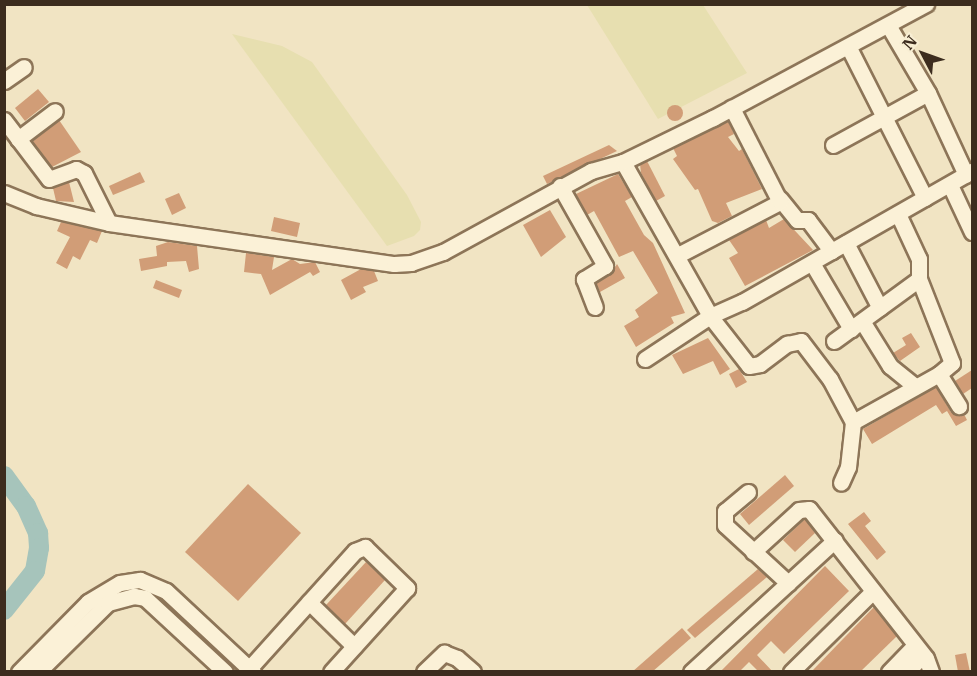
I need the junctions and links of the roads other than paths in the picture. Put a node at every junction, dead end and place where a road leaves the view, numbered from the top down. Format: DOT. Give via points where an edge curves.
graph roads {
  1 [pos="926,4"];
  2 [pos="888,25"];
  3 [pos="849,48"];
  4 [pos="24,67"];
  5 [pos="4,81"];
  6 [pos="928,93"];
  7 [pos="732,108"];
  8 [pos="55,111"];
  9 [pos="883,119"];
  10 [pos="4,120"];
  11 [pos="18,139"];
  12 [pos="833,145"];
  13 [pos="623,162"];
  14 [pos="969,173"];
  15 [pos="950,185"];
  16 [pos="560,186"];
  17 [pos="4,193"];
  18 [pos="926,198"];
  19 [pos="780,199"];
  20 [pos="898,214"];
  21 [pos="109,223"];
  22 [pos="972,232"];
  23 [pos="846,243"];
  24 [pos="831,251"];
  25 [pos="678,255"];
  26 [pos="812,263"];
  27 [pos="919,279"];
  28 [pos="595,307"];
  29 [pos="880,308"];
  30 [pos="710,316"];
  31 [pos="857,325"];
  32 [pos="834,341"];
  33 [pos="645,359"];
  34 [pos="939,374"];
  35 [pos="915,386"];
  36 [pos="959,406"];
  37 [pos="853,422"];
  38 [pos="842,483"];
  39 [pos="748,492"];
  40 [pos="834,540"];
  41 [pos="753,552"];
  42 [pos="152,582"];
  43 [pos="788,583"];
  44 [pos="873,591"];
  45 [pos="145,598"];
  46 [pos="309,602"];
  47 [pos="354,646"];
  48 [pos="919,650"];
  49 [pos="250,671"];
  50 [pos="19,672"];
  51 [pos="38,672"];
  52 [pos="225,672"];
  53 [pos="331,672"];
  54 [pos="424,672"];
  55 [pos="473,672"];
  56 [pos="691,672"];
  57 [pos="791,672"];
  58 [pos="889,672"];
  59 [pos="907,672"];
  60 [pos="931,672"];
  1 -- 2 [label="street"];
  2 -- 3 [label="street"];
  2 -- 6 [label="street"];
  3 -- 7 [label="street"];
  3 -- 9 [label="street"];
  4 -- 5 [label="street"];
  6 -- 9 [label="street"];
  6 -- 14 [label="street"];
  7 -- 13 [label="street"];
  7 -- 19 [label="street"];
  8 -- 11 [label="street"];
  9 -- 12 [label="street"];
  9 -- 18 [label="street"];
  10 -- 11 [label="street"];
  11 -- 21 [label="street" via="50,179 76,169 84,173"];
  13 -- 16 [label="street"];
  13 -- 25 [label="street"];
  14 -- 15 [label="street"];
  15 -- 18 [label="street"];
  15 -- 22 [label="street"];
  16 -- 21 [label="street" via="443,252 411,263 394,264"];
  16 -- 28 [label="street" via="605,266 584,279"];
  17 -- 21 [label="street" via="36,206"];
  18 -- 20 [label="street"];
  19 -- 24 [label="street" via="797,220 808,220"];
  19 -- 25 [label="street" via="775,207 733,223"];
  20 -- 23 [label="street"];
  20 -- 27 [label="street" via="919,259"];
  23 -- 24 [label="street"];
  23 -- 29 [label="street"];
  24 -- 26 [label="street"];
  25 -- 30 [label="street"];
  26 -- 30 [label="street"];
  26 -- 31 [label="street"];
  27 -- 29 [label="street"];
  27 -- 34 [label="street" via="951,354 952,363"];
  29 -- 31 [label="street"];
  30 -- 33 [label="street"];
  30 -- 37 [label="street" via="749,366 801,341 830,378"];
  31 -- 32 [label="street"];
  31 -- 35 [label="street" via="890,366"];
  34 -- 35 [label="street"];
  34 -- 36 [label="street"];
  35 -- 37 [label="street"];
  37 -- 38 [label="street" via="848,467"];
  39 -- 41 [label="street" via="725,511 724,518 725,525"];
  40 -- 41 [label="street" via="815,514 804,507"];
  40 -- 43 [label="street"];
  40 -- 44 [label="street"];
  41 -- 43 [label="street"];
  42 -- 45 [label="street"];
  42 -- 49 [label="street"];
  42 -- 50 [label="street" via="131,580 102,592"];
  43 -- 56 [label="street"];
  44 -- 48 [label="street"];
  44 -- 57 [label="street"];
  45 -- 51 [label="street" via="120,598 108,603"];
  45 -- 52 [label="street"];
  46 -- 47 [label="street"];
  46 -- 47 [label="street" via="360,547 365,547 405,583 400,597"];
  46 -- 49 [label="street"];
  47 -- 53 [label="street"];
  48 -- 58 [label="street"];
  48 -- 59 [label="street"];
  48 -- 60 [label="street"];
  54 -- 55 [label="street" via="444,653"];
}
